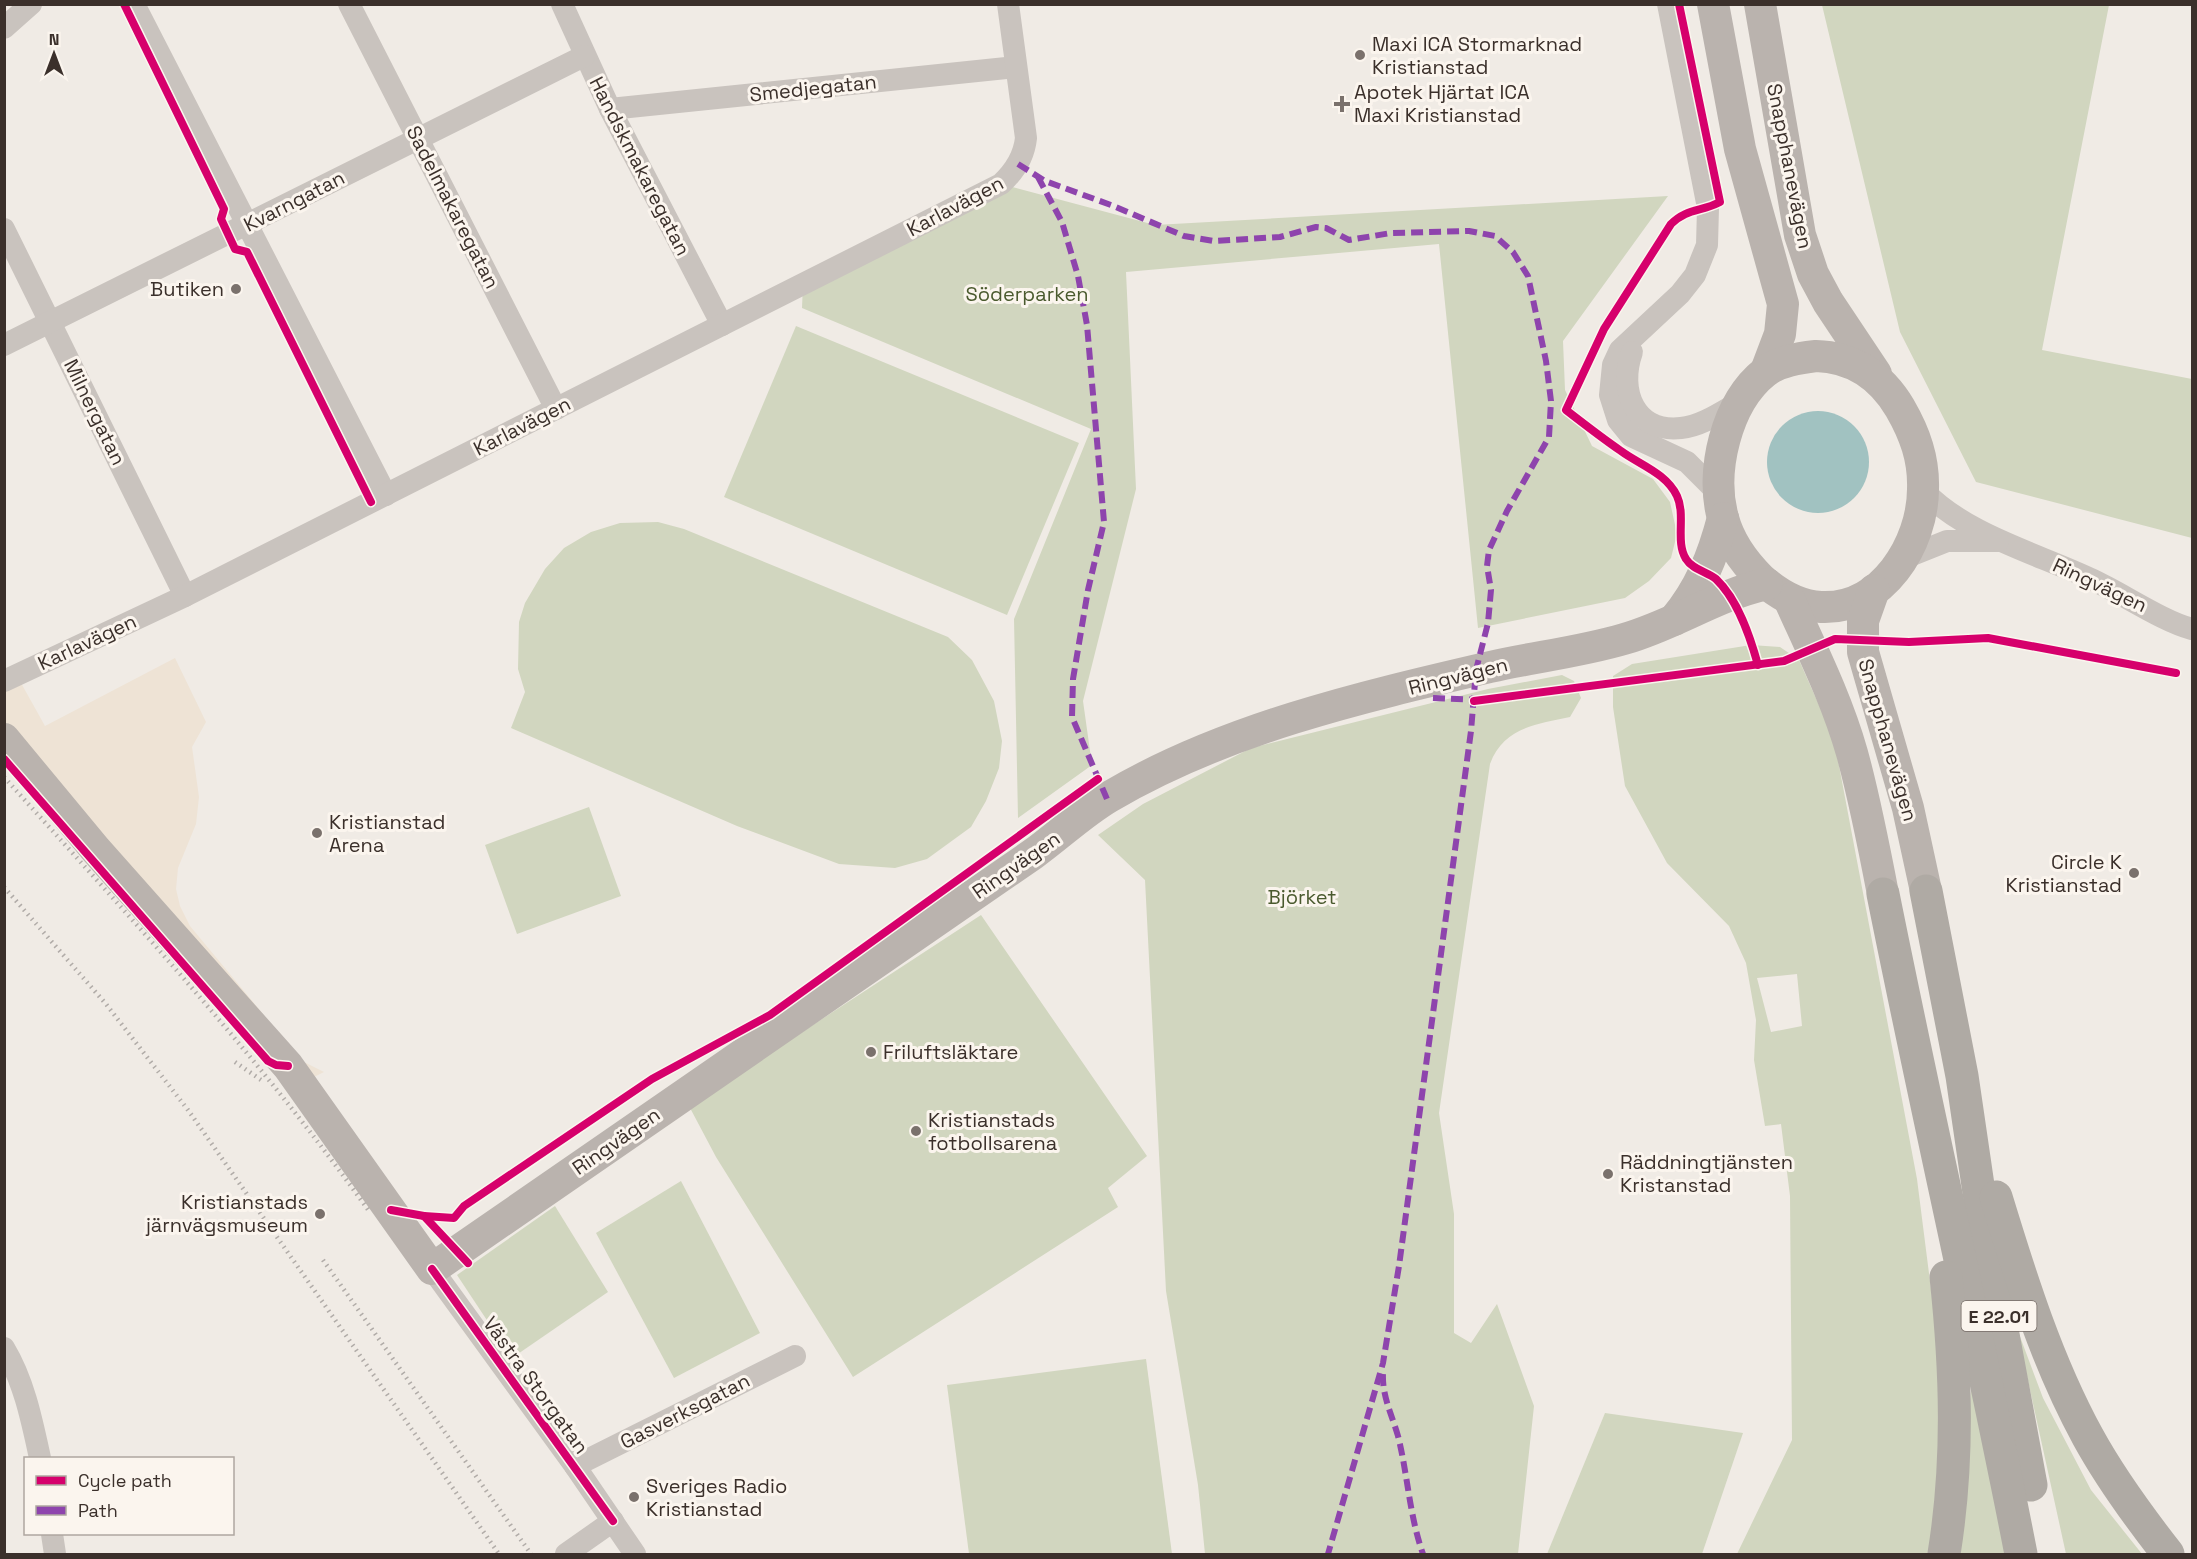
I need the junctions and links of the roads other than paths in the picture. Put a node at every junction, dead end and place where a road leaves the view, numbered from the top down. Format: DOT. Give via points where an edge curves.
graph roads {
  1 [pos="31,4"];
  2 [pos="134,4"];
  3 [pos="349,4"];
  4 [pos="562,4"];
  5 [pos="1008,4"];
  6 [pos="1668,4"];
  7 [pos="1713,4"];
  8 [pos="1760,4"];
  9 [pos="4,28"];
  10 [pos="584,56"];
  11 [pos="1016,67"];
  12 [pos="610,110"];
  13 [pos="418,139"];
  14 [pos="247,224"];
  15 [pos="4,229"];
  16 [pos="50,323"];
  17 [pos="722,325"];
  18 [pos="1639,331"];
  19 [pos="4,345"];
  20 [pos="1766,371"];
  21 [pos="1880,380"];
  22 [pos="1741,401"];
  23 [pos="556,409"];
  24 [pos="1923,490"];
  25 [pos="386,495"];
  26 [pos="1721,506"];
  27 [pos="2006,542"];
  28 [pos="1902,559"];
  29 [pos="1874,590"];
  30 [pos="1778,592"];
  31 [pos="185,596"];
  32 [pos="1674,620"];
  33 [pos="2193,629"];
  34 [pos="4,681"];
  35 [pos="4,739"];
  36 [pos="1926,891"];
  37 [pos="1883,894"];
  38 [pos="1962,1076"];
  39 [pos="1927,1115"];
  40 [pos="432,1269"];
  41 [pos="4,1348"];
  42 [pos="795,1356"];
  43 [pos="39,1457"];
  44 [pos="575,1466"];
  45 [pos="613,1521"];
  46 [pos="52,1535"];
  47 [pos="55,1554"];
  48 [pos="566,1554"];
  49 [pos="635,1554"];
  50 [pos="1944,1554"];
  51 [pos="2021,1554"];
  52 [pos="2044,1554"];
  53 [pos="2168,1554"];
  1 -- 9 [label="street"];
  2 -- 14 [label="street"];
  3 -- 13 [label="street, Sadelmakaregatan"];
  4 -- 10 [label="street, Handskmakaregatan"];
  5 -- 11 [label="street"];
  6 -- 18 [label="street" via="1708,208 1707,245 1695,275 1680,294"];
  7 -- 20 [label="street, Snapphanevägen" via="1740,149 1783,304 1780,334"];
  8 -- 21 [label="street, Snapphanevägen" via="1800,235 1813,274 1828,302"];
  10 -- 12 [label="street, Handskmakaregatan"];
  10 -- 13 [label="street, Kvarngatan"];
  11 -- 12 [label="street, Smedjegatan"];
  11 -- 17 [label="street, Karlavägen" via="1025,152 1001,184"];
  12 -- 17 [label="street, Handskmakaregatan"];
  13 -- 14 [label="street, Kvarngatan"];
  13 -- 23 [label="street, Sadelmakaregatan"];
  14 -- 16 [label="street, Kvarngatan"];
  14 -- 25 [label="street"];
  15 -- 16 [label="street, Milnergatan"];
  16 -- 19 [label="street, Kvarngatan"];
  16 -- 31 [label="street, Milnergatan"];
  17 -- 23 [label="street, Karlavägen"];
  18 -- 22 [label="street" via="1625,379 1633,405 1650,423 1662,428 1683,428"];
  18 -- 26 [label="street" via="1620,350 1613,365 1610,395 1618,420 1631,436 1687,462"];
  20 -- 21 [label="street" via="1800,358 1832,356"];
  20 -- 22 [label="street"];
  21 -- 24 [label="street, Snapphanevägen" via="1918,444"];
  22 -- 26 [label="street" via="1724,448"];
  23 -- 25 [label="street, Karlavägen"];
  24 -- 27 [label="street, Ringvägen" via="1942,508"];
  24 -- 28 [label="street, Snapphanevägen" via="1919,519"];
  25 -- 31 [label="street, Karlavägen"];
  26 -- 30 [label="street" via="1730,536 1745,561"];
  26 -- 32 [label="street" via="1713,554 1696,590"];
  27 -- 28 [label="street, Ringvägen" via="1947,541"];
  27 -- 33 [label="street, Ringvägen"];
  28 -- 29 [label="street, Snapphanevägen"];
  29 -- 30 [label="street" via="1862,599 1822,607"];
  29 -- 36 [label="street, Snapphanevägen / E 22.01" via="1863,621 1863,652 1908,808"];
  30 -- 32 [label="street, Ringvägen" via="1727,594"];
  30 -- 37 [label="street, Snapphanevägen / E 22.01" via="1824,676 1852,752"];
  31 -- 34 [label="street, Karlavägen"];
  32 -- 40 [label="street, Ringvägen" via="1623,640 1476,670 1304,716 1216,745 1143,778 1107,799"];
  35 -- 40 [label="street, Västra Storgatan" via="96,850 288,1066"];
  36 -- 38 [label="highway, E 22.01"];
  37 -- 39 [label="highway, E 22.01"];
  38 -- 52 [label="highway, E 22.01" via="1988,1254"];
  38 -- 53 [label="highway" via="2013,1252 2061,1381 2114,1481"];
  39 -- 50 [label="highway" via="1953,1346 1956,1413 1955,1470"];
  39 -- 51 [label="highway, E 22.01" via="1962,1258"];
  40 -- 44 [label="street, Västra Storgatan"];
  41 -- 43 [label="street" via="28,1407"];
  42 -- 44 [label="street, Gasverksgatan"];
  44 -- 45 [label="street, Västra Storgatan"];
  45 -- 48 [label="street"];
  45 -- 49 [label="street, Västra Storgatan"];
  46 -- 47 [label="street"];
}
